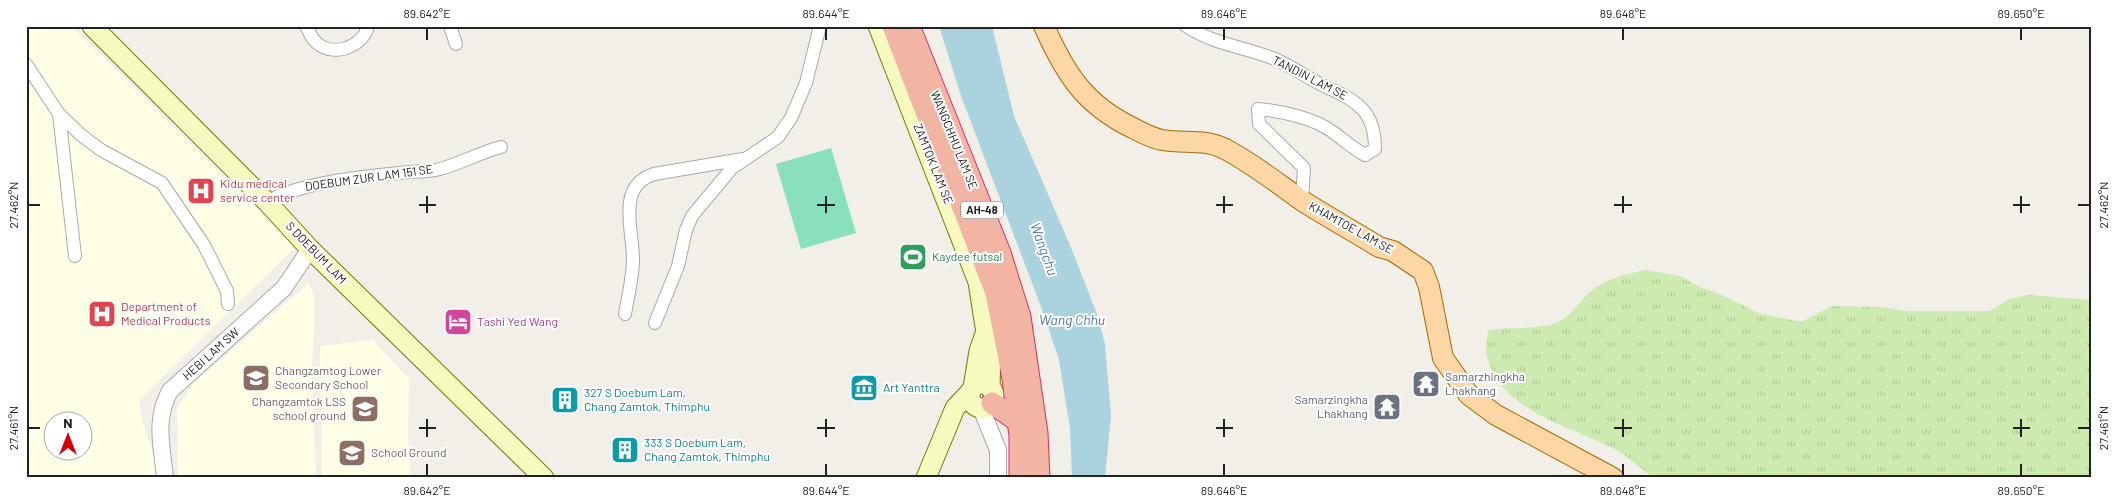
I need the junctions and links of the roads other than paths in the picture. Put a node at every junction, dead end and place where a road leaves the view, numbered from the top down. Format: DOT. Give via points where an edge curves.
graph roads {
  1 [pos="92,26"];
  2 [pos="306,26"];
  3 [pos="368,26"];
  4 [pos="450,26"];
  5 [pos="820,26"];
  6 [pos="878,26"];
  7 [pos="892,26"];
  8 [pos="908,26"];
  9 [pos="1044,26"];
  10 [pos="1186,26"];
  11 [pos="456,44"];
  12 [pos="26,64"];
  13 [pos="59,114"];
  14 [pos="501,147"];
  15 [pos="745,159"];
  16 [pos="1302,200"];
  17 [pos="267,202"];
  18 [pos="310,249"];
  19 [pos="75,256"];
  20 [pos="228,304"];
  21 [pos="625,314"];
  22 [pos="655,322"];
  23 [pos="1013,379"];
  24 [pos="983,397"];
  25 [pos="1018,421"];
  26 [pos="165,478"];
  27 [pos="544,478"];
  28 [pos="926,478"];
  29 [pos="998,478"];
  30 [pos="1020,478"];
  31 [pos="1039,478"];
  32 [pos="1613,478"];
  1 -- 17 [label="main road, S DOEBUM LAM"];
  2 -- 3 [label="street" via="314,41 337,50 350,48 366,35"];
  4 -- 11 [label="street"];
  5 -- 15 [label="street" via="806,83 791,118 778,137"];
  6 -- 24 [label="main road, ZAMTOK LAM SE" via="978,282 991,352"];
  7 -- 23 [label="highway, WANGCHHU LAM SE / AH-48" via="996,293"];
  8 -- 31 [label="highway, WANGCHHU LAM SE / AH-48" via="1000,253 1020,317 1034,400"];
  9 -- 16 [label="main road, KHAMTOE LAM SE" via="1074,82 1090,102 1109,116 1154,139 1175,143 1197,141 1218,146 1250,163"];
  10 -- 16 [label="street, TANDIN LAM SE" via="1225,44 1275,59 1346,95 1365,111 1374,131 1375,149 1365,154 1350,147 1332,131 1272,110 1258,109 1259,124 1304,168"];
  12 -- 13 [label="street"];
  13 -- 19 [label="street"];
  13 -- 20 [label="street" via="100,150 162,183 204,245 227,291"];
  14 -- 17 [label="street, DOEBUM ZUR LAM 151 SE" via="435,170 300,188"];
  15 -- 21 [label="street" via="654,174 643,177 636,184 629,202 633,260"];
  15 -- 22 [label="street" via="732,168 692,216 678,266"];
  16 -- 32 [label="main road, KHAMTOE LAM SE" via="1423,271 1443,358 1469,395 1496,415"];
  17 -- 18 [label="main road, S DOEBUM LAM"];
  18 -- 26 [label="street, HEBI LAM SW" via="284,288 170,391 162,406 160,421"];
  18 -- 27 [label="main road, S DOEBUM LAM"];
  23 -- 24 [label="highway"];
  23 -- 25 [label="highway, AH-48"];
  24 -- 25 [label="highway"];
  24 -- 28 [label="main road" via="951,421"];
  24 -- 29 [label="street" via="986,424 998,450"];
  25 -- 30 [label="highway, AH-48"];
}
